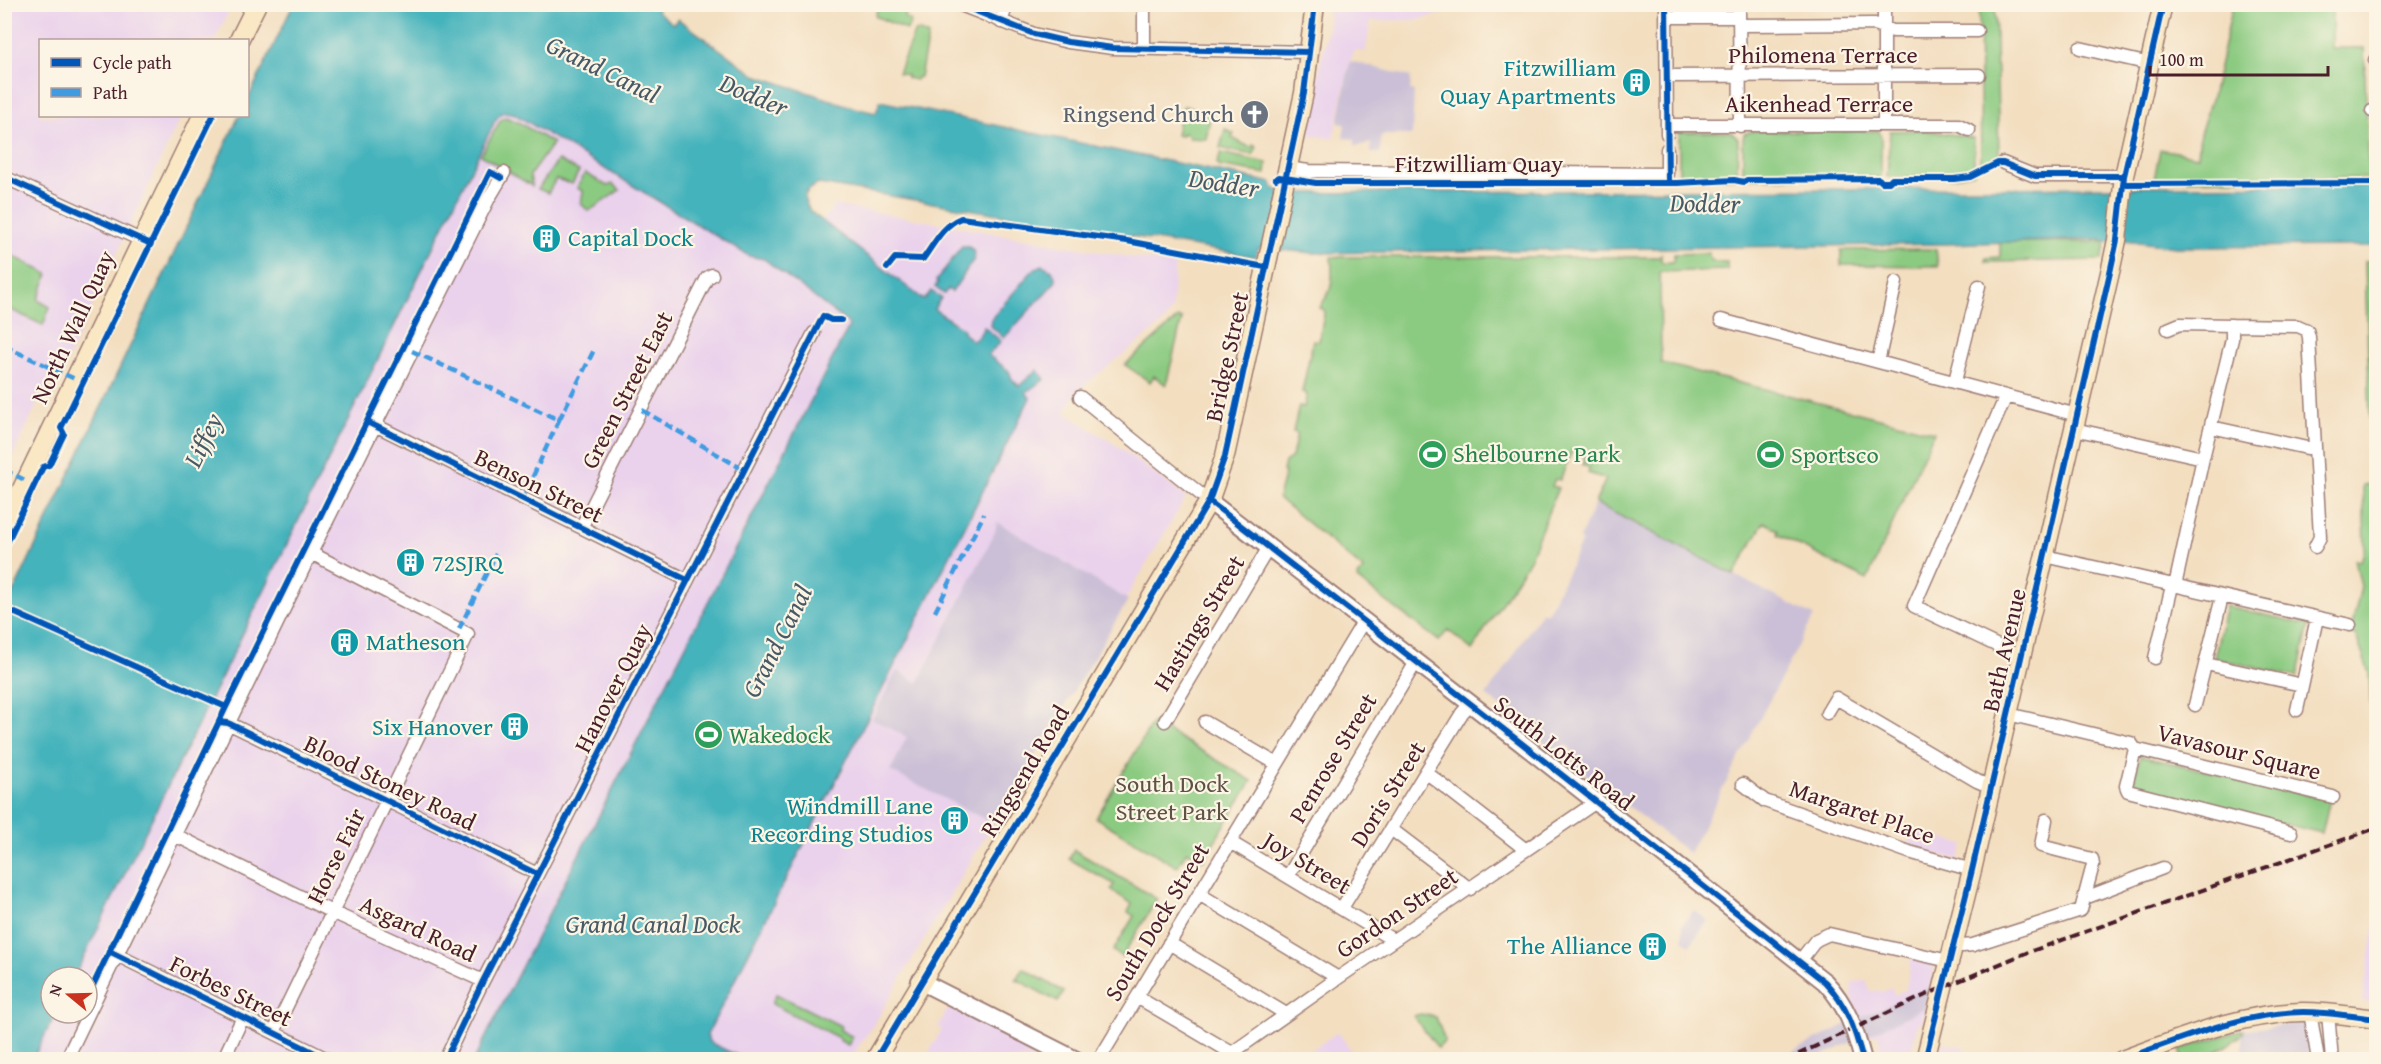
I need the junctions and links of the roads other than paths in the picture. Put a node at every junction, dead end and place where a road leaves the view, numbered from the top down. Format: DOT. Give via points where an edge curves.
graph roads {
  1 [pos="958,4"];
  2 [pos="1007,4"];
  3 [pos="1144,4"];
  4 [pos="1315,4"];
  5 [pos="1884,4"];
  6 [pos="2163,4"];
  7 [pos="254,5"];
  8 [pos="1666,11"];
  9 [pos="1739,16"];
  10 [pos="1001,22"];
  11 [pos="1884,27"];
  12 [pos="1977,30"];
  13 [pos="239,39"];
  14 [pos="2079,48"];
  15 [pos="1144,49"];
  16 [pos="1310,52"];
  17 [pos="2150,64"];
  18 [pos="1884,75"];
  19 [pos="1979,75"];
  20 [pos="1667,76"];
  21 [pos="1739,76"];
  22 [pos="202,117"];
  23 [pos="1740,126"];
  24 [pos="1884,126"];
  25 [pos="1969,130"];
  26 [pos="1667,148"];
  27 [pos="2003,163"];
  28 [pos="1286,168"];
  29 [pos="504,173"];
  30 [pos="4,177"];
  31 [pos="2123,182"];
  32 [pos="141,240"];
  33 [pos="712,275"];
  34 [pos="1896,282"];
  35 [pos="1979,286"];
  36 [pos="1721,320"];
  37 [pos="2232,325"];
  38 [pos="2168,329"];
  39 [pos="814,333"];
  40 [pos="1878,362"];
  41 [pos="1955,381"];
  42 [pos="2006,396"];
  43 [pos="1080,397"];
  44 [pos="2075,422"];
  45 [pos="375,425"];
  46 [pos="2211,427"];
  47 [pos="2315,447"];
  48 [pos="2203,459"];
  49 [pos="1209,501"];
  50 [pos="4,526"];
  51 [pos="582,526"];
  52 [pos="1269,547"];
  53 [pos="2315,547"];
  54 [pos="311,553"];
  55 [pos="2044,556"];
  56 [pos="687,580"];
  57 [pos="2174,586"];
  58 [pos="2222,597"];
  59 [pos="2317,618"];
  60 [pos="1363,622"];
  61 [pos="2350,626"];
  62 [pos="2021,657"];
  63 [pos="2155,658"];
  64 [pos="1416,662"];
  65 [pos="2206,664"];
  66 [pos="2302,685"];
  67 [pos="1471,703"];
  68 [pos="2195,705"];
  69 [pos="2296,710"];
  70 [pos="1827,713"];
  71 [pos="2008,714"];
  72 [pos="1165,721"];
  73 [pos="1205,722"];
  74 [pos="228,723"];
  75 [pos="2135,748"];
  76 [pos="1277,764"];
  77 [pos="1427,773"];
  78 [pos="1743,784"];
  79 [pos="1991,787"];
  80 [pos="2333,796"];
  81 [pos="386,802"];
  82 [pos="1596,802"];
  83 [pos="2046,820"];
  84 [pos="1391,829"];
  85 [pos="2291,833"];
  86 [pos="175,836"];
  87 [pos="1230,842"];
  88 [pos="1526,850"];
  89 [pos="2163,868"];
  90 [pos="1972,870"];
  91 [pos="537,874"];
  92 [pos="1288,876"];
  93 [pos="1470,889"];
  94 [pos="1199,894"];
  95 [pos="2085,898"];
  96 [pos="1342,908"];
  97 [pos="332,912"];
  98 [pos="1393,940"];
  99 [pos="1954,942"];
  100 [pos="1169,944"];
  101 [pos="117,956"];
  102 [pos="1800,961"];
  103 [pos="1949,961"];
  104 [pos="1338,978"];
  105 [pos="483,981"];
  106 [pos="920,981"];
  107 [pos="1137,998"];
  108 [pos="2319,1012"];
  109 [pos="1286,1014"];
  110 [pos="243,1017"];
  111 [pos="2376,1019"];
  112 [pos="274,1032"];
  113 [pos="1227,1056"];
  114 [pos="66,1059"];
  115 [pos="223,1059"];
  116 [pos="328,1059"];
  117 [pos="445,1059"];
  118 [pos="874,1059"];
  119 [pos="1076,1059"];
  120 [pos="1099,1059"];
  121 [pos="1863,1059"];
  122 [pos="1925,1059"];
  123 [pos="2122,1059"];
  124 [pos="2318,1059"];
  125 [pos="2332,1059"];
  1 -- 10 [label="street"];
  2 -- 10 [label="street"];
  3 -- 15 [label="street"];
  4 -- 16 [label="main road, Bridge Street"];
  5 -- 11 [label="street"];
  6 -- 17 [label="main road, Bath Avenue"];
  7 -- 13 [label="main road"];
  8 -- 9 [label="street"];
  8 -- 20 [label="street"];
  9 -- 11 [label="street"];
  9 -- 21 [label="street"];
  10 -- 15 [label="street" via="1068,42"];
  11 -- 12 [label="street" via="1893,31"];
  11 -- 18 [label="street"];
  14 -- 17 [label="street"];
  15 -- 16 [label="street"];
  16 -- 28 [label="main road, Bridge Street"];
  17 -- 31 [label="main road, Bath Avenue"];
  18 -- 19 [label="street, Philomena Terrace"];
  18 -- 21 [label="street, Philomena Terrace"];
  18 -- 24 [label="street"];
  20 -- 21 [label="street, Philomena Terrace"];
  20 -- 23 [label="street, Aikenhead Terrace" via="1667,129"];
  21 -- 23 [label="street"];
  22 -- 32 [label="main road, North Wall Quay"];
  23 -- 24 [label="street, Aikenhead Terrace"];
  24 -- 25 [label="street, Aikenhead Terrace" via="1959,125"];
  26 -- 28 [label="street, Fitzwilliam Quay" via="1668,174"];
  27 -- 31 [label="street" via="2035,176"];
  28 -- 49 [label="main road, Bridge Street" via="1225,456"];
  29 -- 45 [label="street"];
  30 -- 32 [label="street"];
  31 -- 44 [label="main road, Bath Avenue" via="2116,244"];
  32 -- 50 [label="main road, North Wall Quay"];
  33 -- 51 [label="street, Green Street East" via="707,278"];
  34 -- 40 [label="street"];
  35 -- 41 [label="street"];
  36 -- 40 [label="street"];
  37 -- 38 [label="street" via="2180,324"];
  37 -- 46 [label="street"];
  37 -- 47 [label="street" via="2298,326 2307,330"];
  39 -- 56 [label="street, Hanover Quay"];
  40 -- 41 [label="street"];
  41 -- 42 [label="street"];
  42 -- 44 [label="street"];
  42 -- 62 [label="street" via="1914,606"];
  43 -- 49 [label="street"];
  44 -- 48 [label="street"];
  44 -- 55 [label="main road, Bath Avenue"];
  45 -- 51 [label="street, Benson Street"];
  45 -- 54 [label="street"];
  46 -- 47 [label="street"];
  46 -- 48 [label="street"];
  47 -- 53 [label="street" via="2320,537"];
  48 -- 57 [label="street"];
  49 -- 52 [label="street, South Lotts Road"];
  49 -- 106 [label="main road, Ringsend Road"];
  51 -- 56 [label="street, Benson Street"];
  52 -- 60 [label="street, South Lotts Road"];
  52 -- 72 [label="street, Hastings Street"];
  54 -- 74 [label="street"];
  54 -- 81 [label="street, Horse Fair" via="468,634"];
  55 -- 57 [label="street"];
  55 -- 62 [label="main road, Bath Avenue"];
  56 -- 91 [label="street, Hanover Quay"];
  57 -- 58 [label="street"];
  57 -- 63 [label="street"];
  58 -- 59 [label="street"];
  58 -- 65 [label="street"];
  59 -- 61 [label="street"];
  59 -- 66 [label="street"];
  60 -- 64 [label="street, South Lotts Road"];
  60 -- 76 [label="street, South Dock Street"];
  62 -- 71 [label="main road, Bath Avenue"];
  64 -- 67 [label="street, South Lotts Road"];
  64 -- 92 [label="street, Penrose Street"];
  65 -- 66 [label="street"];
  65 -- 68 [label="street"];
  66 -- 69 [label="street"];
  67 -- 77 [label="street, Doris Street"];
  67 -- 82 [label="street, South Lotts Road"];
  70 -- 79 [label="street" via="1836,698"];
  71 -- 75 [label="street, Vavasour Square" via="2131,743"];
  71 -- 79 [label="main road, Bath Avenue"];
  73 -- 76 [label="street"];
  74 -- 81 [label="street, Blood Stoney Road"];
  74 -- 86 [label="street"];
  75 -- 80 [label="street, Vavasour Square"];
  75 -- 85 [label="street, Vavasour Square" via="2128,792"];
  76 -- 87 [label="street, South Dock Street"];
  77 -- 84 [label="street, Doris Street"];
  77 -- 88 [label="street"];
  78 -- 90 [label="street, Margaret Place" via="1765,801"];
  79 -- 90 [label="main road, Bath Avenue"];
  81 -- 91 [label="street, Blood Stoney Road"];
  81 -- 97 [label="street, Horse Fair"];
  82 -- 88 [label="street, Gordon Street"];
  82 -- 102 [label="street, South Lotts Road"];
  83 -- 95 [label="street" via="2041,846 2092,859"];
  84 -- 93 [label="street"];
  84 -- 96 [label="street, Doris Street"];
  86 -- 97 [label="street, Asgard Road"];
  86 -- 101 [label="street"];
  87 -- 92 [label="street, Joy Street"];
  87 -- 94 [label="street, South Dock Street"];
  88 -- 93 [label="street, Gordon Street"];
  89 -- 95 [label="street"];
  90 -- 99 [label="main road, Bath Avenue"];
  91 -- 105 [label="street, Hanover Quay"];
  92 -- 96 [label="street, Joy Street"];
  93 -- 98 [label="street, Gordon Street"];
  94 -- 100 [label="street, South Dock Street"];
  94 -- 104 [label="street"];
  95 -- 99 [label="street" via="2081,910 1973,945"];
  96 -- 98 [label="street, Joy Street"];
  97 -- 105 [label="street, Asgard Road"];
  97 -- 112 [label="street, Horse Fair"];
  98 -- 104 [label="street, Gordon Street"];
  99 -- 103 [label="main road, Bath Avenue"];
  100 -- 107 [label="street, South Dock Street"];
  100 -- 109 [label="street"];
  101 -- 110 [label="street, Forbes Street"];
  101 -- 114 [label="street"];
  102 -- 103 [label="street" via="1816,940 1829,934"];
  102 -- 121 [label="street, South Lotts Road" via="1839,997 1851,1017"];
  103 -- 122 [label="main road, Bath Avenue"];
  104 -- 109 [label="street, Gordon Street"];
  105 -- 117 [label="street, Hanover Quay"];
  106 -- 118 [label="main road, Ringsend Road"];
  106 -- 119 [label="street"];
  107 -- 113 [label="street"];
  107 -- 120 [label="street, South Dock Street"];
  108 -- 111 [label="main road"];
  108 -- 123 [label="main road" via="2246,1019"];
  108 -- 124 [label="street"];
  108 -- 125 [label="street"];
  109 -- 113 [label="street, Gordon Street"];
  110 -- 112 [label="street, Forbes Street"];
  110 -- 115 [label="street"];
  112 -- 116 [label="street, Forbes Street"];
}
